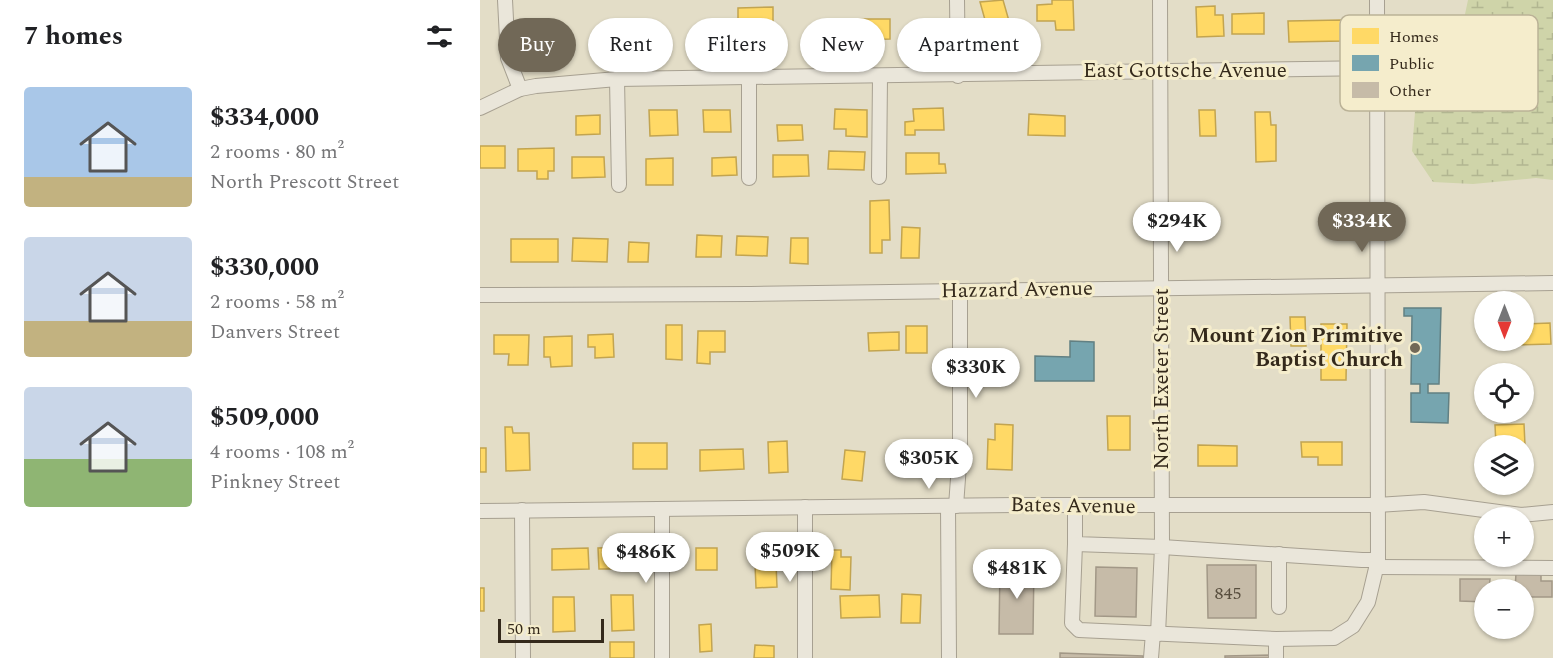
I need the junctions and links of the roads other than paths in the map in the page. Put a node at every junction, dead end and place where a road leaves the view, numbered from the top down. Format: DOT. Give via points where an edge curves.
graph roads {
  1 [pos="505,0"];
  2 [pos="957,0"];
  3 [pos="1160,0"];
  4 [pos="1340,69"];
  5 [pos="1161,71"];
  6 [pos="958,76"];
  7 [pos="749,77"];
  8 [pos="880,77"];
  9 [pos="617,79"];
  10 [pos="520,89"];
  11 [pos="480,108"];
  12 [pos="1377,111"];
  13 [pos="879,177"];
  14 [pos="749,178"];
  15 [pos="619,185"];
  16 [pos="1553,283"];
  17 [pos="1378,287"];
  18 [pos="1161,288"];
  19 [pos="960,291"];
  20 [pos="480,295"];
  21 [pos="1377,505"];
  22 [pos="952,506"];
  23 [pos="1075,506"];
  24 [pos="805,507"];
  25 [pos="1162,507"];
  26 [pos="662,509"];
  27 [pos="522,510"];
  28 [pos="480,511"];
  29 [pos="1553,512"];
  30 [pos="1074,544"];
  31 [pos="1162,547"];
  32 [pos="1279,554"];
  33 [pos="1377,564"];
  34 [pos="1553,568"];
  35 [pos="1279,608"];
  36 [pos="1156,633"];
  37 [pos="1276,639"];
  38 [pos="523,658"];
  39 [pos="662,658"];
  40 [pos="805,658"];
  41 [pos="949,658"];
  42 [pos="1151,658"];
  43 [pos="1276,658"];
  1 -- 10 [label="street" via="508,58"];
  2 -- 6 [label="street"];
  3 -- 5 [label="street, North Exeter Street"];
  4 -- 5 [label="street, East Gottsche Avenue"];
  5 -- 6 [label="street, East Gottsche Avenue"];
  5 -- 18 [label="street, North Exeter Street"];
  6 -- 8 [label="street, East Gottsche Avenue"];
  7 -- 8 [label="street, East Gottsche Avenue"];
  7 -- 9 [label="street, East Gottsche Avenue"];
  7 -- 14 [label="street"];
  8 -- 13 [label="street"];
  9 -- 10 [label="street, East Gottsche Avenue"];
  9 -- 15 [label="street"];
  10 -- 11 [label="street, East Gottsche Avenue"];
  12 -- 17 [label="street"];
  16 -- 17 [label="street, Hazzard Avenue"];
  17 -- 18 [label="street, Hazzard Avenue"];
  17 -- 21 [label="street"];
  18 -- 19 [label="street, Hazzard Avenue"];
  18 -- 25 [label="street, North Exeter Street"];
  19 -- 20 [label="street, Hazzard Avenue"];
  19 -- 22 [label="street" via="960,451"];
  21 -- 25 [label="street, Bates Avenue"];
  21 -- 29 [label="street, Bates Avenue" via="1424,502 1521,515"];
  21 -- 33 [label="street"];
  22 -- 23 [label="street, Bates Avenue"];
  22 -- 24 [label="street, Bates Avenue"];
  22 -- 41 [label="street"];
  23 -- 25 [label="street, Bates Avenue"];
  23 -- 30 [label="street"];
  24 -- 26 [label="street, Bates Avenue"];
  24 -- 40 [label="street"];
  25 -- 31 [label="street, North Exeter Street"];
  26 -- 27 [label="street, Bates Avenue"];
  26 -- 39 [label="street"];
  27 -- 28 [label="street, Bates Avenue"];
  27 -- 38 [label="street"];
  30 -- 31 [label="street"];
  30 -- 36 [label="street" via="1072,623 1079,630"];
  31 -- 32 [label="street"];
  31 -- 36 [label="street, North Exeter Street"];
  32 -- 33 [label="street"];
  32 -- 35 [label="street"];
  33 -- 34 [label="street"];
  33 -- 37 [label="street" via="1368,602 1353,626 1334,638"];
  36 -- 37 [label="street"];
  36 -- 42 [label="street, North Exeter Street"];
  37 -- 43 [label="street"];
}
